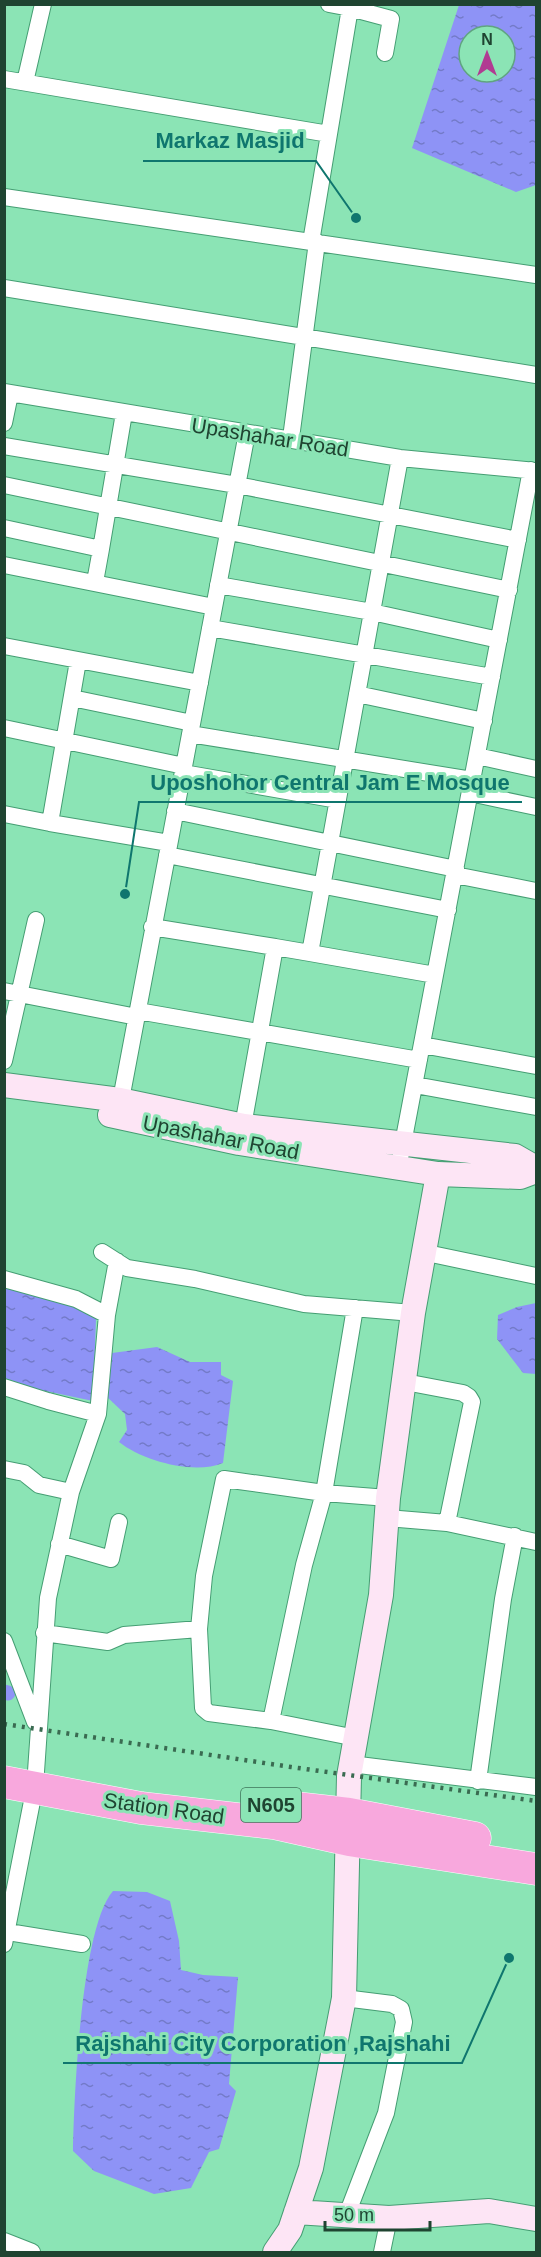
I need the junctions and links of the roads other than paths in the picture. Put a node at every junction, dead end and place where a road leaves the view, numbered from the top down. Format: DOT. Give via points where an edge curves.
graph roads {
  1 [pos="43,4"];
  2 [pos="329,4"];
  3 [pos="350,8"];
  4 [pos="385,53"];
  5 [pos="4,79"];
  6 [pos="25,82"];
  7 [pos="329,134"];
  8 [pos="4,197"];
  9 [pos="314,242"];
  10 [pos="537,275"];
  11 [pos="4,288"];
  12 [pos="305,337"];
  13 [pos="537,375"];
  14 [pos="7,393"];
  15 [pos="124,413"];
  16 [pos="4,423"];
  17 [pos="247,434"];
  18 [pos="291,438"];
  19 [pos="4,446"];
  20 [pos="400,458"];
  21 [pos="116,464"];
  22 [pos="534,471"];
  23 [pos="4,485"];
  24 [pos="237,485"];
  25 [pos="108,507"];
  26 [pos="390,514"];
  27 [pos="4,528"];
  28 [pos="228,533"];
  29 [pos="518,540"];
  30 [pos="101,549"];
  31 [pos="381,563"];
  32 [pos="4,565"];
  33 [pos="95,582"];
  34 [pos="218,585"];
  35 [pos="509,590"];
  36 [pos="214,607"];
  37 [pos="372,612"];
  38 [pos="210,628"];
  39 [pos="499,640"];
  40 [pos="4,646"];
  41 [pos="364,655"];
  42 [pos="78,660"];
  43 [pos="492,677"];
  44 [pos="200,682"];
  45 [pos="357,694"];
  46 [pos="72,698"];
  47 [pos="484,721"];
  48 [pos="4,728"];
  49 [pos="191,729"];
  50 [pos="65,739"];
  51 [pos="477,756"];
  52 [pos="345,760"];
  53 [pos="537,769"];
  54 [pos="184,770"];
  55 [pos="471,787"];
  56 [pos="338,800"];
  57 [pos="537,807"];
  58 [pos="175,812"];
  59 [pos="4,814"];
  60 [pos="50,823"];
  61 [pos="330,843"];
  62 [pos="168,849"];
  63 [pos="455,872"];
  64 [pos="322,885"];
  65 [pos="537,891"];
  66 [pos="448,910"];
  67 [pos="36,921"];
  68 [pos="152,927"];
  69 [pos="275,947"];
  70 [pos="310,953"];
  71 [pos="435,975"];
  72 [pos="12,993"];
  73 [pos="137,1014"];
  74 [pos="260,1032"];
  75 [pos="421,1052"];
  76 [pos="4,1061"];
  77 [pos="537,1065"];
  78 [pos="4,1085"];
  79 [pos="415,1085"];
  80 [pos="4,1097"];
  81 [pos="537,1107"];
  82 [pos="119,1108"];
  83 [pos="242,1135"];
  84 [pos="401,1155"];
  85 [pos="537,1170"];
  86 [pos="438,1174"];
  87 [pos="102,1252"];
  88 [pos="422,1252"];
  89 [pos="117,1261"];
  90 [pos="537,1276"];
  91 [pos="4,1279"];
  92 [pos="355,1308"];
  93 [pos="413,1313"];
  94 [pos="107,1315"];
  95 [pos="405,1382"];
  96 [pos="4,1387"];
  97 [pos="98,1414"];
  98 [pos="4,1469"];
  99 [pos="71,1492"];
  100 [pos="324,1493"];
  101 [pos="388,1508"];
  102 [pos="119,1522"];
  103 [pos="447,1524"];
  104 [pos="515,1536"];
  105 [pos="537,1542"];
  106 [pos="59,1544"];
  107 [pos="199,1629"];
  108 [pos="44,1633"];
  109 [pos="4,1641"];
  110 [pos="271,1721"];
  111 [pos="38,1729"];
  112 [pos="356,1738"];
  113 [pos="351,1764"];
  114 [pos="24,1774"];
  115 [pos="478,1781"];
  116 [pos="4,1782"];
  117 [pos="537,1787"];
  118 [pos="349,1827"];
  119 [pos="537,1848"];
  120 [pos="537,1869"];
  121 [pos="10,1890"];
  122 [pos="6,1938"];
  123 [pos="82,1944"];
  124 [pos="344,1998"];
  125 [pos="296,2212"];
  126 [pos="346,2217"];
  127 [pos="389,2218"];
  128 [pos="537,2219"];
  129 [pos="4,2241"];
  130 [pos="32,2253"];
  131 [pos="275,2253"];
  132 [pos="382,2253"];
  1 -- 6 [label="street"];
  2 -- 3 [label="street"];
  3 -- 4 [label="street" via="391,20"];
  3 -- 7 [label="street"];
  5 -- 6 [label="street"];
  6 -- 7 [label="street"];
  7 -- 9 [label="street"];
  8 -- 9 [label="street"];
  9 -- 10 [label="street"];
  9 -- 12 [label="street"];
  11 -- 12 [label="street"];
  12 -- 13 [label="street"];
  12 -- 18 [label="street"];
  14 -- 15 [label="street, Upashahar Road"];
  14 -- 16 [label="street"];
  15 -- 17 [label="street, Upashahar Road"];
  15 -- 21 [label="street"];
  17 -- 18 [label="street, Upashahar Road"];
  17 -- 24 [label="street"];
  18 -- 20 [label="street, Upashahar Road"];
  19 -- 21 [label="street"];
  20 -- 22 [label="street, Upashahar Road"];
  20 -- 26 [label="street"];
  21 -- 24 [label="street"];
  21 -- 25 [label="street"];
  22 -- 29 [label="street"];
  23 -- 25 [label="street"];
  24 -- 26 [label="street"];
  24 -- 28 [label="street"];
  25 -- 28 [label="street"];
  25 -- 30 [label="street"];
  26 -- 29 [label="street"];
  26 -- 31 [label="street"];
  27 -- 30 [label="street"];
  28 -- 31 [label="street"];
  28 -- 34 [label="street"];
  29 -- 35 [label="street"];
  30 -- 33 [label="street"];
  31 -- 35 [label="street"];
  31 -- 37 [label="street"];
  32 -- 33 [label="street"];
  33 -- 36 [label="street"];
  34 -- 36 [label="street"];
  34 -- 37 [label="street"];
  35 -- 39 [label="street"];
  36 -- 38 [label="street"];
  37 -- 39 [label="street"];
  37 -- 41 [label="street"];
  38 -- 41 [label="street"];
  38 -- 44 [label="street"];
  39 -- 43 [label="street"];
  40 -- 42 [label="street"];
  41 -- 43 [label="street"];
  41 -- 45 [label="street"];
  42 -- 44 [label="street"];
  42 -- 46 [label="street"];
  43 -- 47 [label="street"];
  44 -- 49 [label="street"];
  45 -- 47 [label="street"];
  45 -- 52 [label="street"];
  46 -- 49 [label="street"];
  46 -- 50 [label="street"];
  47 -- 51 [label="street"];
  48 -- 50 [label="street"];
  49 -- 52 [label="street"];
  49 -- 54 [label="street"];
  50 -- 54 [label="street"];
  50 -- 60 [label="street"];
  51 -- 53 [label="street"];
  51 -- 55 [label="street"];
  52 -- 55 [label="street"];
  52 -- 56 [label="street"];
  54 -- 56 [label="street"];
  54 -- 58 [label="street"];
  55 -- 57 [label="street"];
  55 -- 63 [label="street"];
  56 -- 61 [label="street"];
  58 -- 61 [label="street"];
  58 -- 62 [label="street"];
  59 -- 60 [label="street"];
  60 -- 62 [label="street"];
  61 -- 63 [label="street"];
  61 -- 64 [label="street"];
  62 -- 64 [label="street"];
  62 -- 68 [label="street"];
  63 -- 65 [label="street"];
  63 -- 66 [label="street"];
  64 -- 66 [label="street"];
  64 -- 70 [label="street"];
  66 -- 71 [label="street"];
  67 -- 72 [label="street"];
  68 -- 69 [label="street"];
  68 -- 73 [label="street"];
  69 -- 70 [label="street"];
  69 -- 74 [label="street"];
  70 -- 71 [label="street"];
  71 -- 75 [label="street"];
  72 -- 73 [label="street"];
  72 -- 76 [label="street"];
  73 -- 74 [label="street"];
  73 -- 82 [label="street"];
  74 -- 75 [label="street"];
  74 -- 83 [label="street"];
  75 -- 77 [label="street"];
  75 -- 79 [label="street"];
  78 -- 82 [label="street"];
  79 -- 81 [label="street"];
  79 -- 84 [label="street"];
  80 -- 82 [label="street, Upashahar Road"];
  82 -- 83 [label="street, Upashahar Road"];
  83 -- 84 [label="street, Upashahar Road"];
  84 -- 85 [label="street" via="515,1156"];
  84 -- 86 [label="street, Upashahar Road"];
  85 -- 86 [label="street, Upashahar Road" via="520,1178"];
  86 -- 88 [label="street"];
  87 -- 89 [label="street"];
  88 -- 90 [label="street"];
  88 -- 93 [label="street"];
  89 -- 92 [label="street" via="127,1268 303,1304"];
  89 -- 94 [label="street"];
  91 -- 94 [label="street" via="76,1299"];
  92 -- 93 [label="street"];
  92 -- 100 [label="street"];
  93 -- 95 [label="street"];
  94 -- 97 [label="street"];
  95 -- 101 [label="street"];
  95 -- 103 [label="street" via="463,1393 472,1402"];
  96 -- 97 [label="street"];
  97 -- 99 [label="street"];
  98 -- 99 [label="street" via="24,1473 39,1485"];
  99 -- 106 [label="street"];
  100 -- 101 [label="street"];
  100 -- 107 [label="street" via="224,1479 204,1576"];
  100 -- 110 [label="street" via="304,1565"];
  101 -- 103 [label="street"];
  101 -- 112 [label="street" via="381,1595"];
  102 -- 106 [label="street" via="111,1559"];
  103 -- 104 [label="street"];
  104 -- 105 [label="street"];
  104 -- 115 [label="street"];
  106 -- 108 [label="street"];
  107 -- 108 [label="street" via="124,1635 108,1642"];
  107 -- 110 [label="street" via="203,1708 225,1717"];
  108 -- 111 [label="street"];
  109 -- 111 [label="street"];
  110 -- 112 [label="street"];
  111 -- 114 [label="street"];
  112 -- 113 [label="street"];
  113 -- 115 [label="street"];
  113 -- 118 [label="street"];
  114 -- 116 [label="highway, Station Road / N605"];
  114 -- 118 [label="highway, Station Road / N605" via="175,1794"];
  114 -- 121 [label="street"];
  115 -- 117 [label="street"];
  118 -- 119 [label="highway, Station Road / N605"];
  118 -- 120 [label="highway, Station Road / N605"];
  118 -- 124 [label="street"];
  121 -- 122 [label="street"];
  122 -- 123 [label="street"];
  124 -- 125 [label="street" via="310,2168"];
  124 -- 126 [label="street" via="392,2004 401,2009 404,2022 386,2113"];
  125 -- 126 [label="street"];
  125 -- 131 [label="street"];
  126 -- 127 [label="street"];
  127 -- 128 [label="street" via="489,2211"];
  127 -- 132 [label="street"];
  129 -- 130 [label="street"];
}
